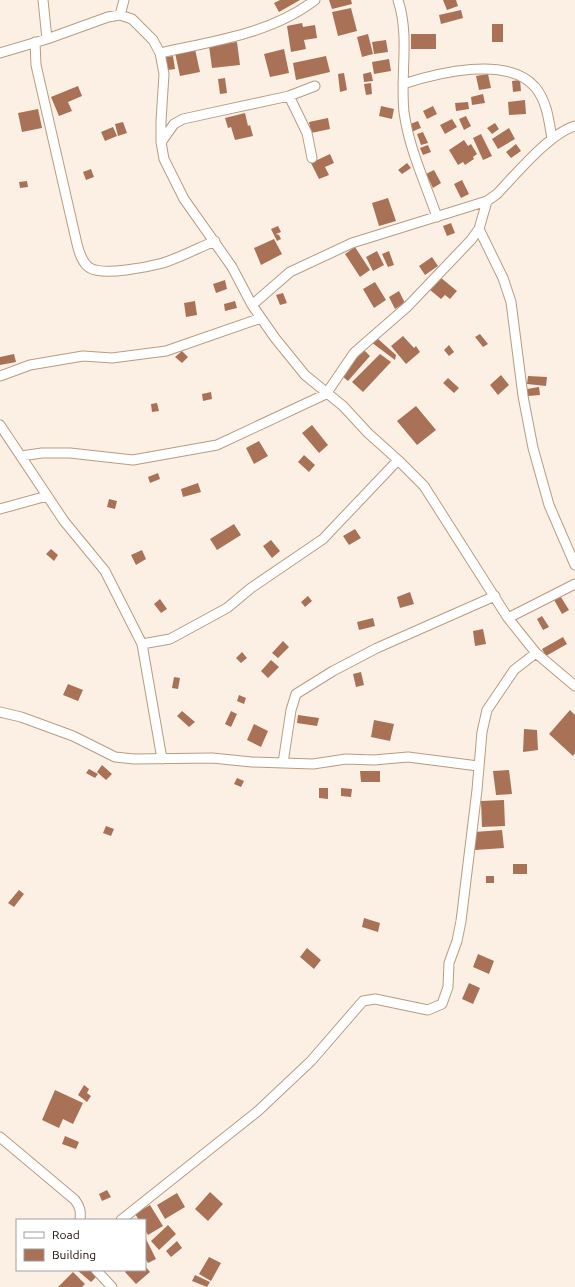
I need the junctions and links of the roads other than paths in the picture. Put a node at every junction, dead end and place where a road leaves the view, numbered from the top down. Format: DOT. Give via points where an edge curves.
graph roads {
  1 [pos="43,0"];
  2 [pos="124,0"];
  3 [pos="315,0"];
  4 [pos="398,0"];
  5 [pos="120,15"];
  6 [pos="47,39"];
  7 [pos="35,42"];
  8 [pos="0,53"];
  9 [pos="160,53"];
  10 [pos="403,84"];
  11 [pos="315,86"];
  12 [pos="290,96"];
  13 [pos="575,126"];
  14 [pos="552,139"];
  15 [pos="161,142"];
  16 [pos="312,158"];
  17 [pos="487,201"];
  18 [pos="437,216"];
  19 [pos="480,229"];
  20 [pos="215,241"];
  21 [pos="252,305"];
  22 [pos="261,318"];
  23 [pos="0,376"];
  24 [pos="326,394"];
  25 [pos="0,425"];
  26 [pos="20,456"];
  27 [pos="398,460"];
  28 [pos="47,496"];
  29 [pos="0,509"];
  30 [pos="575,565"];
  31 [pos="575,584"];
  32 [pos="495,596"];
  33 [pos="508,618"];
  34 [pos="142,644"];
  35 [pos="536,653"];
  36 [pos="575,686"];
  37 [pos="0,712"];
  38 [pos="162,759"];
  39 [pos="283,763"];
  40 [pos="478,766"];
  41 [pos="0,1136"];
  42 [pos="80,1219"];
  43 [pos="122,1219"];
  44 [pos="97,1271"];
  45 [pos="112,1287"];
  1 -- 6 [label="street"];
  2 -- 5 [label="street"];
  3 -- 9 [label="street" via="271,26 204,45"];
  4 -- 10 [label="street" via="404,30"];
  5 -- 6 [label="street"];
  5 -- 9 [label="street" via="132,19 153,40"];
  6 -- 7 [label="street"];
  7 -- 8 [label="street"];
  7 -- 20 [label="street" via="36,65 77,244 81,258 89,268 118,270 163,263"];
  9 -- 15 [label="street" via="164,74"];
  10 -- 14 [label="street" via="425,77 486,68 509,72 528,80 536,87 545,103"];
  10 -- 18 [label="street" via="409,142"];
  11 -- 12 [label="street"];
  12 -- 15 [label="street" via="183,118 174,124"];
  12 -- 16 [label="street" via="307,133"];
  13 -- 14 [label="street"];
  14 -- 17 [label="street"];
  15 -- 20 [label="street" via="164,159 176,185"];
  17 -- 18 [label="street"];
  17 -- 19 [label="street"];
  18 -- 21 [label="street" via="352,243 290,272"];
  19 -- 24 [label="street" via="408,306 354,353"];
  19 -- 30 [label="street" via="509,294 515,319 523,396 535,455 549,505"];
  20 -- 21 [label="street"];
  21 -- 22 [label="street"];
  22 -- 23 [label="street" via="166,351 112,358 83,356 30,365"];
  22 -- 24 [label="street" via="305,375"];
  24 -- 26 [label="street" via="217,445 133,460 70,453"];
  24 -- 27 [label="street" via="343,406"];
  25 -- 26 [label="street"];
  26 -- 28 [label="street"];
  27 -- 32 [label="street" via="424,486"];
  27 -- 34 [label="street" via="323,539 251,588 227,608 170,639"];
  28 -- 29 [label="street"];
  28 -- 34 [label="street" via="105,571"];
  31 -- 33 [label="street"];
  32 -- 33 [label="street"];
  32 -- 39 [label="street" via="377,648 332,671 296,694"];
  33 -- 35 [label="street"];
  34 -- 38 [label="street"];
  35 -- 36 [label="street"];
  35 -- 40 [label="street" via="514,670 487,710"];
  37 -- 38 [label="street" via="73,736 115,757 134,760"];
  38 -- 39 [label="street" via="212,758"];
  39 -- 40 [label="street" via="312,764 408,757"];
  40 -- 43 [label="street" via="461,921 449,963 448,987 442,1004 428,1010 375,999 363,1001 311,1061 258,1111"];
  41 -- 42 [label="street" via="75,1200 81,1212"];
  44 -- 45 [label="street"];
}
